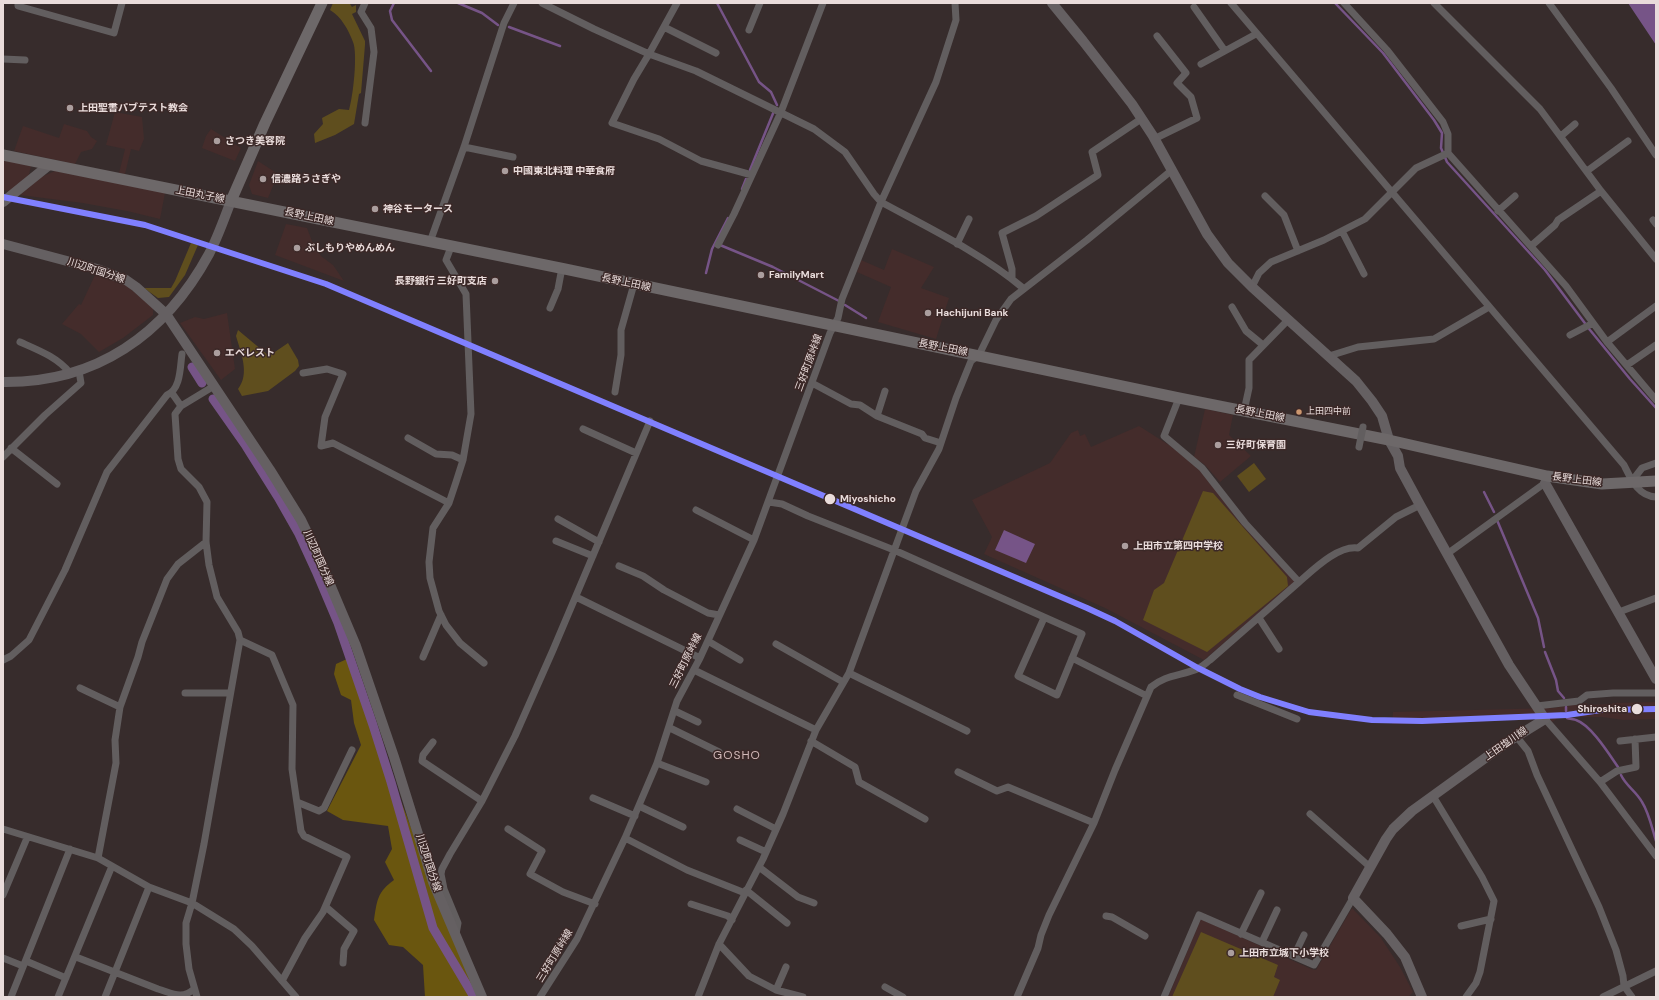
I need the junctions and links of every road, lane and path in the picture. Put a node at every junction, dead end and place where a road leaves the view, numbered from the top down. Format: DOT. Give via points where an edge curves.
graph roads {
  1 [pos="18,3"];
  2 [pos="122,3"];
  3 [pos="322,3"];
  4 [pos="364,3"];
  5 [pos="514,3"];
  6 [pos="542,3"];
  7 [pos="677,3"];
  8 [pos="760,3"];
  9 [pos="823,3"];
  10 [pos="955,3"];
  11 [pos="1052,3"];
  12 [pos="1231,3"];
  13 [pos="1344,3"];
  14 [pos="1434,3"];
  15 [pos="1549,3"];
  16 [pos="1194,7"];
  17 [pos="664,28"];
  18 [pos="749,30"];
  19 [pos="1256,34"];
  20 [pos="1157,36"];
  21 [pos="1225,51"];
  22 [pos="716,53"];
  23 [pos="650,54"];
  24 [pos="3,58"];
  25 [pos="25,60"];
  26 [pos="1200,64"];
  27 [pos="780,112"];
  28 [pos="1141,119"];
  29 [pos="365,123"];
  30 [pos="1575,124"];
  31 [pos="1561,136"];
  32 [pos="1154,139"];
  33 [pos="1628,141"];
  34 [pos="464,147"];
  35 [pos="1448,153"];
  36 [pos="3,155"];
  37 [pos="1656,155"];
  38 [pos="513,157"];
  39 [pos="49,165"];
  40 [pos="1172,170"];
  41 [pos="1587,171"];
  42 [pos="752,175"];
  43 [pos="1601,191"];
  44 [pos="1391,192"];
  45 [pos="1265,196"];
  46 [pos="1515,196"];
  47 [pos="231,201"];
  48 [pos="3,202"];
  49 [pos="881,202"];
  50 [pos="1498,211"];
  51 [pos="969,219"];
  52 [pos="1342,231"];
  53 [pos="430,242"];
  54 [pos="3,244"];
  55 [pos="957,244"];
  56 [pos="718,245"];
  57 [pos="1531,246"];
  58 [pos="451,247"];
  59 [pos="1653,250"];
  60 [pos="1298,251"];
  61 [pos="1656,259"];
  62 [pos="565,269"];
  63 [pos="1364,274"];
  64 [pos="1012,278"];
  65 [pos="634,284"];
  66 [pos="1252,287"];
  67 [pos="1023,288"];
  68 [pos="1656,306"];
  69 [pos="1232,307"];
  70 [pos="1489,307"];
  71 [pos="550,308"];
  72 [pos="166,314"];
  73 [pos="1288,320"];
  74 [pos="1593,323"];
  75 [pos="834,326"];
  76 [pos="1570,334"];
  77 [pos="20,342"];
  78 [pos="1607,342"];
  79 [pos="1263,345"];
  80 [pos="1656,345"];
  81 [pos="182,354"];
  82 [pos="979,355"];
  83 [pos="1329,356"];
  84 [pos="1627,366"];
  85 [pos="74,372"];
  86 [pos="303,373"];
  87 [pos="3,382"];
  88 [pos="812,383"];
  89 [pos="214,386"];
  90 [pos="886,391"];
  91 [pos="615,392"];
  92 [pos="172,393"];
  93 [pos="1179,398"];
  94 [pos="1656,400"];
  95 [pos="181,406"];
  96 [pos="1244,411"];
  97 [pos="877,416"];
  98 [pos="650,421"];
  99 [pos="1363,427"];
  100 [pos="583,429"];
  101 [pos="408,438"];
  102 [pos="1389,440"];
  103 [pos="941,444"];
  104 [pos="1359,447"];
  105 [pos="11,448"];
  106 [pos="636,453"];
  107 [pos="3,457"];
  108 [pos="463,460"];
  109 [pos="1656,464"];
  110 [pos="1546,479"];
  111 [pos="1632,481"];
  112 [pos="1656,481"];
  113 [pos="57,484"];
  114 [pos="1656,497"];
  115 [pos="769,502"];
  116 [pos="449,503"];
  117 [pos="1420,505"];
  118 [pos="696,510"];
  119 [pos="558,519"];
  120 [pos="754,540"];
  121 [pos="556,541"];
  122 [pos="206,542"];
  123 [pos="599,542"];
  124 [pos="894,550"];
  125 [pos="1447,554"];
  126 [pos="593,556"];
  127 [pos="619,566"];
  128 [pos="1298,582"];
  129 [pos="576,597"];
  130 [pos="1656,598"];
  131 [pos="1619,612"];
  132 [pos="441,615"];
  133 [pos="719,615"];
  134 [pos="1044,618"];
  135 [pos="1259,618"];
  136 [pos="240,640"];
  137 [pos="708,641"];
  138 [pos="776,644"];
  139 [pos="1279,649"];
  140 [pos="423,657"];
  141 [pos="700,658"];
  142 [pos="1072,658"];
  143 [pos="3,660"];
  144 [pos="740,660"];
  145 [pos="484,663"];
  146 [pos="694,670"];
  147 [pos="849,674"];
  148 [pos="1656,679"];
  149 [pos="843,682"];
  150 [pos="80,688"];
  151 [pos="230,692"];
  152 [pos="1656,692"];
  153 [pos="185,693"];
  154 [pos="1237,695"];
  155 [pos="1147,696"];
  156 [pos="1537,706"];
  157 [pos="120,707"];
  158 [pos="675,711"];
  159 [pos="1545,718"];
  160 [pos="1297,719"];
  161 [pos="698,722"];
  162 [pos="670,728"];
  163 [pos="816,730"];
  164 [pos="967,731"];
  165 [pos="1516,736"];
  166 [pos="1656,737"];
  167 [pos="1635,739"];
  168 [pos="811,741"];
  169 [pos="1620,741"];
  170 [pos="433,742"];
  171 [pos="352,750"];
  172 [pos="719,752"];
  173 [pos="657,763"];
  174 [pos="958,772"];
  175 [pos="706,782"];
  176 [pos="1600,782"];
  177 [pos="1433,796"];
  178 [pos="593,798"];
  179 [pos="297,802"];
  180 [pos="482,802"];
  181 [pos="639,806"];
  182 [pos="737,809"];
  183 [pos="1310,814"];
  184 [pos="635,816"];
  185 [pos="925,819"];
  186 [pos="1094,823"];
  187 [pos="683,827"];
  188 [pos="3,829"];
  189 [pos="508,829"];
  190 [pos="776,829"];
  191 [pos="27,838"];
  192 [pos="625,838"];
  193 [pos="740,840"];
  194 [pos="70,849"];
  195 [pos="766,852"];
  196 [pos="1656,856"];
  197 [pos="98,858"];
  198 [pos="112,866"];
  199 [pos="759,867"];
  200 [pos="1370,867"];
  201 [pos="149,887"];
  202 [pos="746,892"];
  203 [pos="1261,893"];
  204 [pos="3,895"];
  205 [pos="1353,898"];
  206 [pos="192,903"];
  207 [pos="814,903"];
  208 [pos="595,904"];
  209 [pos="690,904"];
  210 [pos="326,907"];
  211 [pos="1277,910"];
  212 [pos="1106,916"];
  213 [pos="732,920"];
  214 [pos="1491,920"];
  215 [pos="787,923"];
  216 [pos="1461,926"];
  217 [pos="1242,934"];
  218 [pos="1304,935"];
  219 [pos="455,936"];
  220 [pos="1145,936"];
  221 [pos="1262,942"];
  222 [pos="719,944"];
  223 [pos="1294,956"];
  224 [pos="76,957"];
  225 [pos="3,958"];
  226 [pos="24,963"];
  227 [pos="343,963"];
  228 [pos="786,967"];
  229 [pos="1656,971"];
  230 [pos="116,973"];
  231 [pos="66,978"];
  232 [pos="282,981"];
  233 [pos="1624,986"];
  234 [pos="885,987"];
  235 [pos="194,989"];
  236 [pos="776,990"];
  237 [pos="10,997"];
  238 [pos="58,997"];
  239 [pos="105,997"];
  240 [pos="197,997"];
  241 [pos="296,997"];
  242 [pos="482,997"];
  243 [pos="540,997"];
  244 [pos="698,997"];
  245 [pos="803,997"];
  246 [pos="903,997"];
  247 [pos="1017,997"];
  248 [pos="1164,997"];
  249 [pos="1422,997"];
  250 [pos="1466,997"];
  251 [pos="1603,997"];
  252 [pos="1632,997"];
  1 -- 2 [label="street" via="18,6 114,32"];
  3 -- 47 [label="main road, 上田丸子線"];
  4 -- 29 [label="street" via="362,12 371,28 374,52"];
  5 -- 34 [label="street" via="504,23"];
  6 -- 23 [label="street"];
  7 -- 17 [label="street"];
  8 -- 18 [label="street"];
  9 -- 27 [label="street"];
  10 -- 49 [label="street, 三好町原峠線" via="956,20 936,82"];
  11 -- 28 [label="street" via="1108,72"];
  12 -- 19 [label="street"];
  13 -- 35 [label="street" via="1387,50 1443,122 1448,134"];
  14 -- 31 [label="street" via="1540,109"];
  15 -- 37 [label="street"];
  16 -- 21 [label="street"];
  17 -- 22 [label="street"];
  17 -- 23 [label="street"];
  19 -- 21 [label="street"];
  19 -- 44 [label="street"];
  20 -- 32 [label="street" via="1186,73 1177,82 1191,97 1197,118"];
  21 -- 26 [label="street"];
  23 -- 27 [label="street" via="696,71"];
  23 -- 42 [label="street" via="612,123 659,138 701,161"];
  24 -- 25 [label="street"];
  27 -- 42 [label="street"];
  27 -- 49 [label="street" via="814,129 845,152"];
  28 -- 32 [label="street"];
  28 -- 64 [label="street" via="1092,152 1098,175 1036,216 1002,233"];
  30 -- 31 [label="street"];
  31 -- 41 [label="street"];
  32 -- 40 [label="street"];
  33 -- 41 [label="street"];
  34 -- 38 [label="street"];
  34 -- 53 [label="street"];
  35 -- 44 [label="street" via="1416,168"];
  35 -- 50 [label="street"];
  36 -- 39 [label="main road, 上田丸子線"];
  39 -- 47 [label="main road, 上田丸子線"];
  39 -- 48 [label="street"];
  40 -- 66 [label="street" via="1207,234 1228,263"];
  40 -- 67 [label="street" via="1087,240"];
  41 -- 43 [label="street"];
  42 -- 56 [label="street"];
  43 -- 57 [label="street" via="1558,220"];
  43 -- 59 [label="street"];
  44 -- 52 [label="street" via="1365,219"];
  44 -- 70 [label="street"];
  45 -- 60 [label="street" via="1284,216"];
  46 -- 50 [label="street"];
  47 -- 53 [label="main road, 長野上田線"];
  47 -- 72 [label="street" via="202,266"];
  49 -- 55 [label="street"];
  49 -- 75 [label="street, 三好町原峠線"];
  50 -- 57 [label="street"];
  51 -- 55 [label="street"];
  52 -- 60 [label="street"];
  52 -- 63 [label="street"];
  53 -- 58 [label="main road, 長野上田線"];
  54 -- 72 [label="street, 川辺町国分線" via="97,269 126,280"];
  55 -- 64 [label="street"];
  57 -- 74 [label="street" via="1566,286"];
  58 -- 62 [label="main road, 長野上田線"];
  58 -- 108 [label="street" via="446,260 466,294 471,414"];
  59 -- 61 [label="street"];
  60 -- 66 [label="street" via="1271,262 1259,273"];
  62 -- 65 [label="main road, 長野上田線"];
  62 -- 71 [label="street"];
  64 -- 67 [label="street"];
  65 -- 75 [label="main road, 長野上田線"];
  65 -- 91 [label="street" via="621,330 621,355"];
  66 -- 73 [label="street"];
  67 -- 82 [label="street" via="1011,299 996,320"];
  68 -- 78 [label="street"];
  69 -- 79 [label="street" via="1246,331"];
  70 -- 83 [label="street" via="1434,339 1358,347"];
  70 -- 111 [label="street" via="1624,465"];
  72 -- 85 [label="street" via="127,348"];
  72 -- 89 [label="street, 川辺町国分線"];
  73 -- 79 [label="street"];
  73 -- 83 [label="street"];
  74 -- 76 [label="street"];
  74 -- 78 [label="street"];
  75 -- 82 [label="main road, 長野上田線"];
  75 -- 88 [label="street, 三好町原峠線"];
  77 -- 85 [label="street" via="45,353"];
  78 -- 84 [label="street"];
  79 -- 96 [label="street" via="1249,360 1249,388"];
  80 -- 84 [label="street"];
  81 -- 92 [label="street" via="176,386"];
  82 -- 93 [label="main road, 長野上田線"];
  82 -- 103 [label="street" via="971,361"];
  83 -- 102 [label="street" via="1372,400 1382,416"];
  84 -- 94 [label="street"];
  85 -- 87 [label="street" via="43,379"];
  85 -- 105 [label="street" via="81,383"];
  86 -- 116 [label="street" via="327,369 343,374 325,417 321,446 332,442"];
  88 -- 97 [label="street" via="851,404 860,405"];
  88 -- 115 [label="street, 三好町原峠線"];
  89 -- 95 [label="street"];
  89 -- 219 [label="street, 川辺町国分線" via="289,500 315,549 356,646 433,882"];
  90 -- 97 [label="street"];
  92 -- 95 [label="street"];
  92 -- 143 [label="street" via="167,395 107,472 65,570 29,640"];
  93 -- 96 [label="main road, 長野上田線"];
  93 -- 128 [label="street" via="1164,436 1202,468"];
  95 -- 122 [label="street" via="175,414 178,460 181,469 199,487 207,502"];
  96 -- 102 [label="main road, 長野上田線"];
  97 -- 103 [label="street"];
  98 -- 106 [label="street"];
  99 -- 104 [label="street, bridge"];
  100 -- 106 [label="street"];
  101 -- 108 [label="street" via="436,454 452,455"];
  102 -- 110 [label="main road, 長野上田線"];
  102 -- 117 [label="street" via="1398,456 1400,468"];
  103 -- 124 [label="street" via="916,491"];
  105 -- 107 [label="street"];
  105 -- 113 [label="street"];
  106 -- 123 [label="street"];
  108 -- 116 [label="street"];
  109 -- 111 [label="street" via="1642,468"];
  110 -- 111 [label="main road, 長野上田線" via="1602,484"];
  110 -- 125 [label="street"];
  110 -- 131 [label="street"];
  111 -- 112 [label="main road, 長野上田線"];
  111 -- 114 [label="street" via="1642,493"];
  115 -- 120 [label="street, 三好町原峠線"];
  115 -- 124 [label="street" via="782,504"];
  116 -- 132 [label="street" via="434,528 429,562 430,578"];
  117 -- 125 [label="street"];
  117 -- 128 [label="street" via="1396,517 1358,548 1344,549 1321,563"];
  118 -- 120 [label="street"];
  119 -- 123 [label="street"];
  120 -- 133 [label="street, 三好町原峠線"];
  121 -- 126 [label="street"];
  122 -- 136 [label="street" via="217,597 238,632"];
  122 -- 157 [label="street" via="178,564 167,579"];
  123 -- 126 [label="street"];
  124 -- 134 [label="street"];
  124 -- 147 [label="street"];
  125 -- 156 [label="street" via="1509,665"];
  126 -- 129 [label="street"];
  127 -- 133 [label="street" via="643,576 708,613"];
  128 -- 135 [label="street"];
  129 -- 141 [label="street"];
  129 -- 180 [label="street" via="515,736"];
  130 -- 131 [label="street"];
  131 -- 148 [label="street"];
  132 -- 140 [label="street"];
  132 -- 145 [label="street" via="460,643"];
  133 -- 137 [label="street, 三好町原峠線"];
  134 -- 142 [label="street" via="1082,634"];
  134 -- 142 [label="street" via="1018,676 1058,695"];
  135 -- 139 [label="street"];
  135 -- 155 [label="street" via="1210,660 1198,668 1157,682"];
  136 -- 151 [label="street"];
  136 -- 179 [label="street" via="272,656 293,705 292,769"];
  137 -- 141 [label="street, 三好町原峠線"];
  137 -- 144 [label="street"];
  138 -- 149 [label="street"];
  141 -- 146 [label="street, 三好町原峠線"];
  142 -- 155 [label="street"];
  146 -- 158 [label="street, 三好町原峠線" via="677,701"];
  146 -- 163 [label="street"];
  147 -- 149 [label="street"];
  147 -- 164 [label="street"];
  149 -- 163 [label="street"];
  150 -- 157 [label="street"];
  151 -- 153 [label="street"];
  151 -- 206 [label="street"];
  152 -- 156 [label="street" via="1587,695 1580,701"];
  154 -- 160 [label="street"];
  155 -- 186 [label="street"];
  156 -- 159 [label="street"];
  157 -- 197 [label="street" via="115,740 116,763"];
  158 -- 161 [label="street"];
  158 -- 162 [label="street, 三好町原峠線"];
  159 -- 165 [label="street, 上田塩川線"];
  159 -- 176 [label="street"];
  162 -- 172 [label="street"];
  162 -- 173 [label="street, 三好町原峠線"];
  163 -- 168 [label="street"];
  165 -- 177 [label="street, 上田塩川線"];
  165 -- 233 [label="street" via="1528,750 1537,775 1599,907 1616,950"];
  166 -- 167 [label="street"];
  167 -- 169 [label="street"];
  167 -- 176 [label="street" via="1636,767 1617,771"];
  168 -- 185 [label="street" via="855,767 859,782"];
  168 -- 190 [label="street"];
  170 -- 180 [label="street" via="423,755 422,761"];
  171 -- 179 [label="street" via="324,808 319,811"];
  173 -- 175 [label="street"];
  173 -- 181 [label="street, 三好町原峠線"];
  174 -- 186 [label="street" via="997,791 1008,787"];
  176 -- 196 [label="street"];
  177 -- 200 [label="street, 上田塩川線" via="1393,829"];
  177 -- 214 [label="street" via="1494,901"];
  178 -- 184 [label="street"];
  179 -- 210 [label="street" via="304,836 347,857"];
  180 -- 219 [label="street" via="442,869 444,889 458,923"];
  181 -- 184 [label="street, 三好町原峠線"];
  181 -- 187 [label="street"];
  182 -- 190 [label="street"];
  183 -- 200 [label="street"];
  184 -- 192 [label="street, 三好町原峠線"];
  186 -- 247 [label="street" via="1049,915"];
  188 -- 191 [label="street"];
  189 -- 208 [label="street" via="542,851 530,874 563,892"];
  190 -- 195 [label="street"];
  191 -- 194 [label="street"];
  191 -- 204 [label="street"];
  192 -- 202 [label="street" via="687,870"];
  192 -- 208 [label="street, 三好町原峠線"];
  193 -- 195 [label="street"];
  194 -- 197 [label="street"];
  194 -- 226 [label="street"];
  195 -- 199 [label="street"];
  197 -- 198 [label="street"];
  198 -- 201 [label="street"];
  198 -- 224 [label="street"];
  199 -- 202 [label="street"];
  199 -- 207 [label="street" via="798,897"];
  200 -- 205 [label="street, 上田塩川線"];
  201 -- 206 [label="street"];
  201 -- 230 [label="street"];
  202 -- 213 [label="street"];
  202 -- 215 [label="street"];
  203 -- 217 [label="street"];
  205 -- 223 [label="street" via="1314,965"];
  205 -- 249 [label="street" via="1387,934 1404,957"];
  206 -- 232 [label="street" via="234,929"];
  206 -- 235 [label="street" via="186,924 186,944"];
  208 -- 243 [label="street, 三好町原峠線" via="577,940"];
  209 -- 213 [label="street" via="728,916"];
  210 -- 227 [label="street" via="354,931 344,949"];
  210 -- 232 [label="street" via="304,938"];
  211 -- 221 [label="street"];
  212 -- 220 [label="street" via="1112,916"];
  213 -- 222 [label="street"];
  214 -- 216 [label="street"];
  214 -- 250 [label="street" via="1480,972"];
  217 -- 221 [label="street"];
  217 -- 248 [label="street" via="1199,916"];
  218 -- 223 [label="street"];
  219 -- 242 [label="street, 川辺町国分線"];
  221 -- 223 [label="street"];
  222 -- 236 [label="street" via="749,976"];
  222 -- 244 [label="street"];
  224 -- 230 [label="street"];
  224 -- 231 [label="street"];
  225 -- 226 [label="street"];
  226 -- 231 [label="street"];
  226 -- 237 [label="street"];
  228 -- 236 [label="street"];
  229 -- 233 [label="street"];
  230 -- 235 [label="street" via="182,996"];
  230 -- 239 [label="street"];
  231 -- 238 [label="street"];
  232 -- 241 [label="street"];
  233 -- 251 [label="street"];
  233 -- 252 [label="street"];
  234 -- 246 [label="street"];
  235 -- 240 [label="street"];
  236 -- 245 [label="street"];
}
